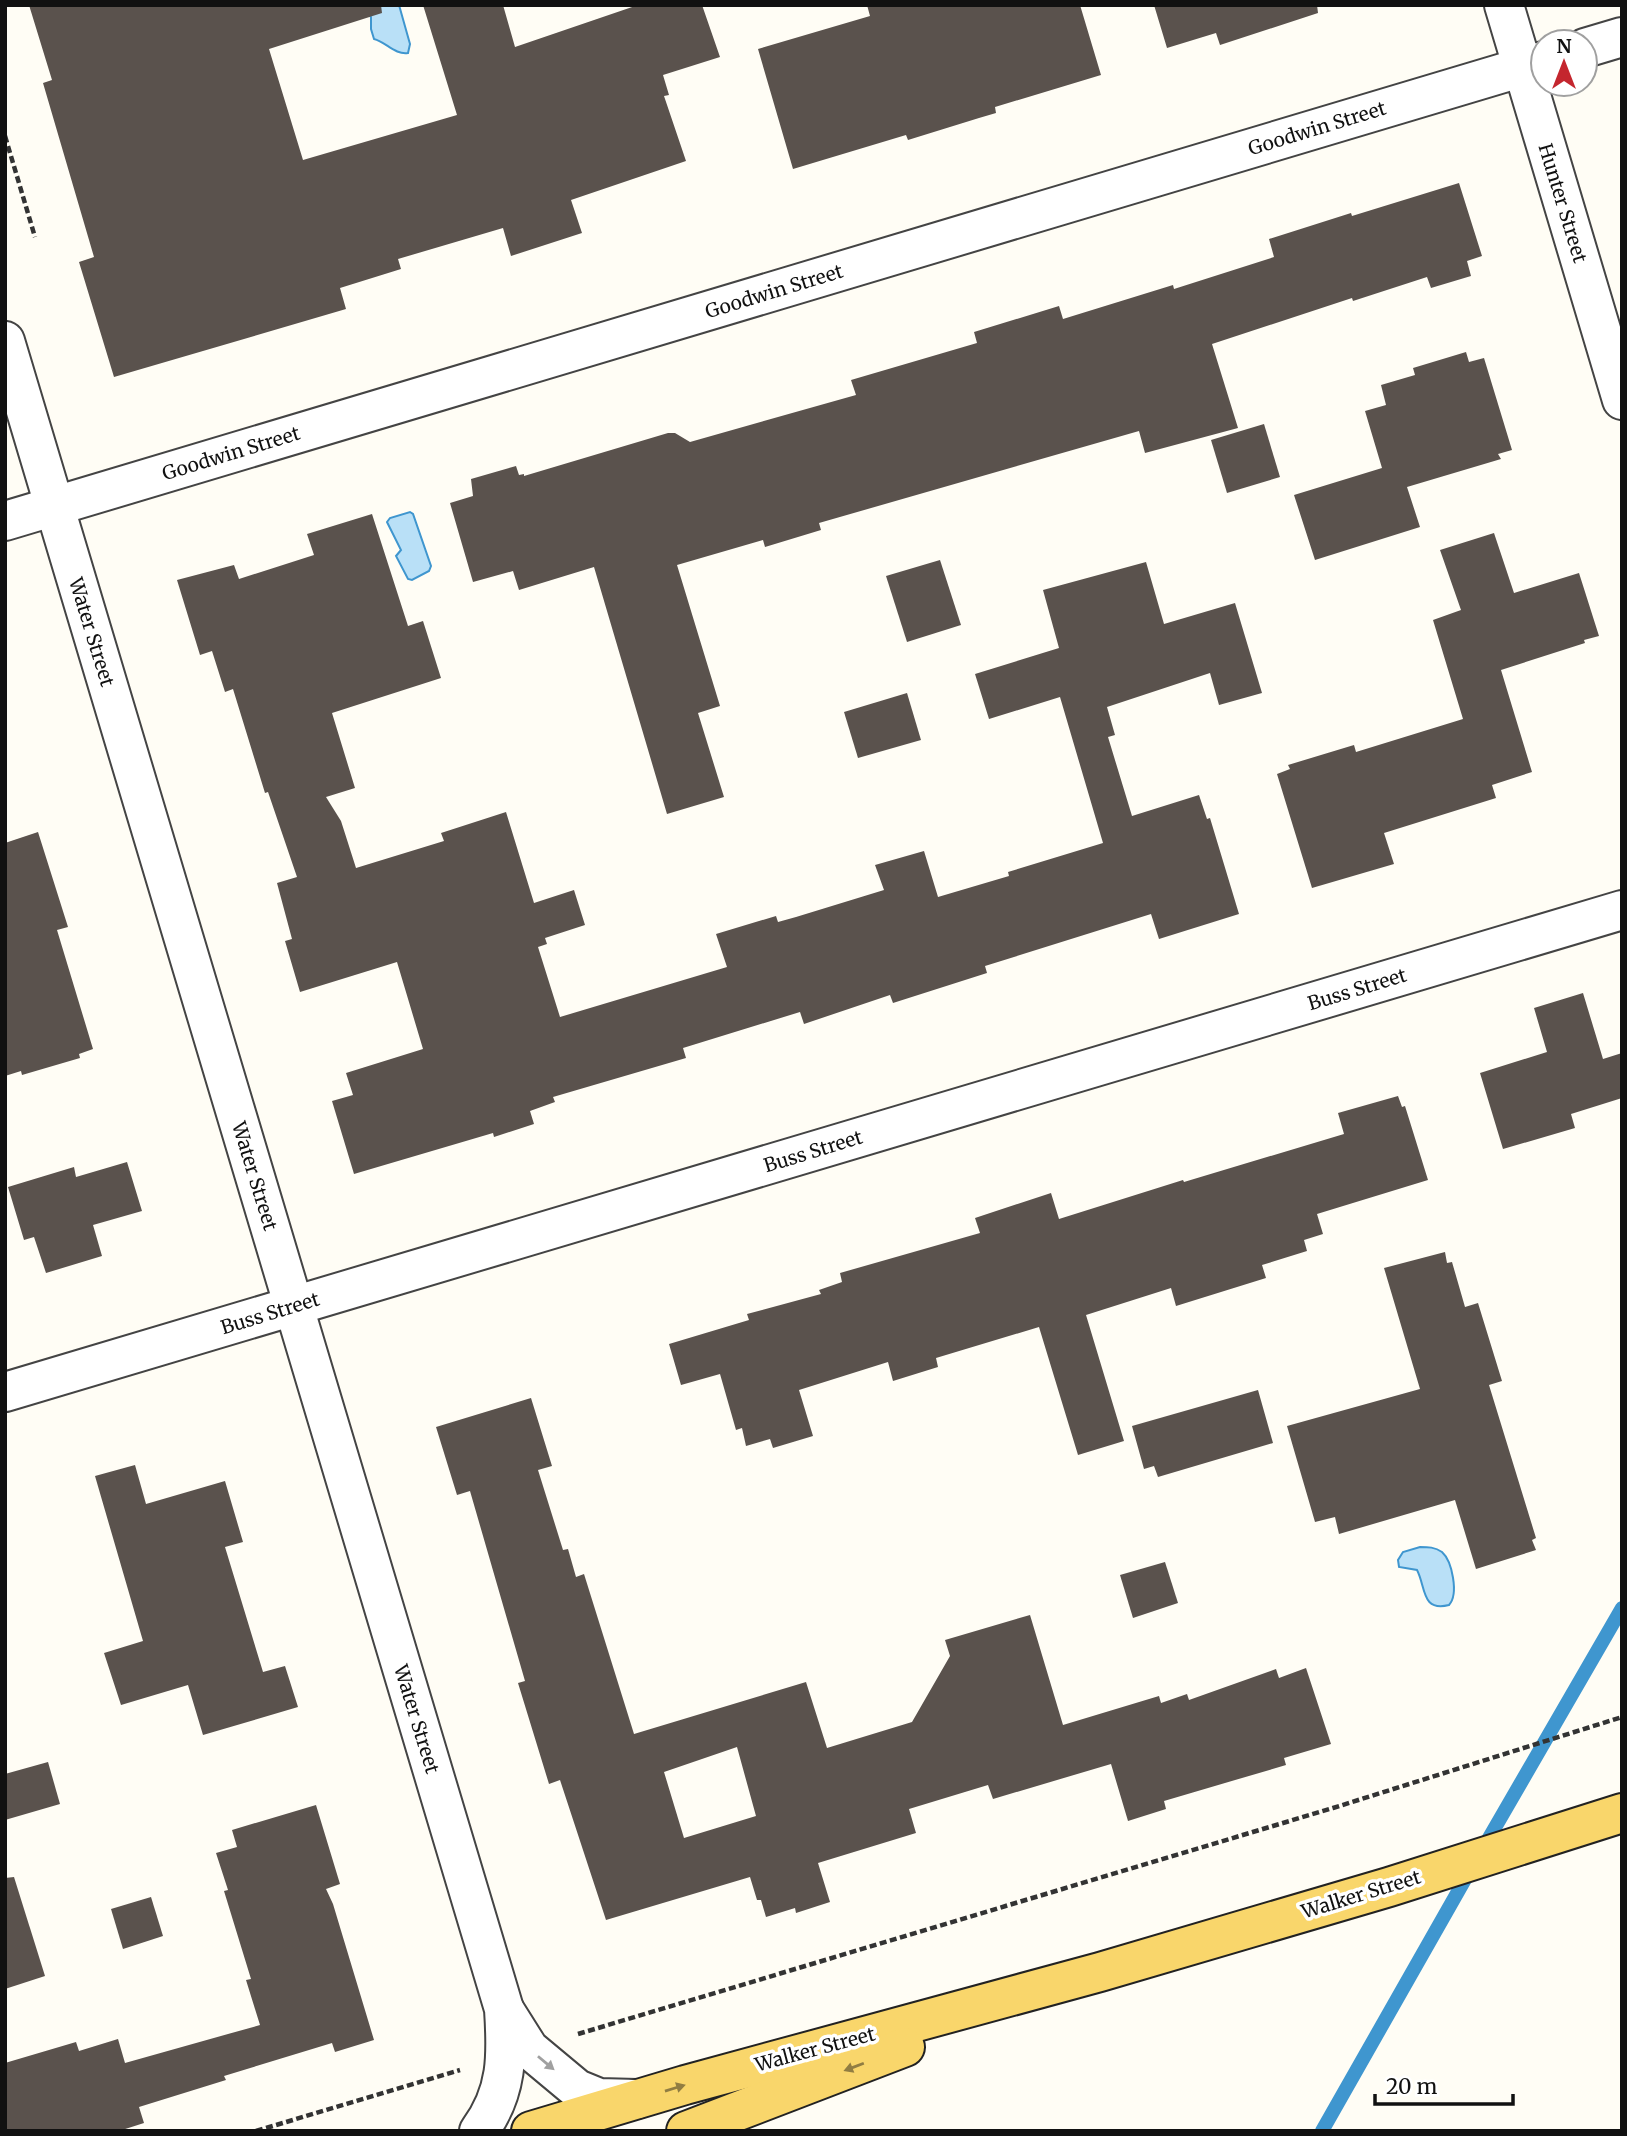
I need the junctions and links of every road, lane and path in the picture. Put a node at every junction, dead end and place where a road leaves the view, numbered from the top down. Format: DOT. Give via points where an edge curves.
graph roads {
  1 [pos="1504,5"];
  2 [pos="1622,37"];
  3 [pos="1599,44"];
  4 [pos="1529,56"];
  5 [pos="1529,65"];
  6 [pos="1542,98"];
  7 [pos="5,136"];
  8 [pos="35,237"];
  9 [pos="5,341"];
  10 [pos="1622,400"];
  11 [pos="54,506"];
  12 [pos="5,521"];
  13 [pos="1622,910"];
  14 [pos="293,1306"];
  15 [pos="5,1392"];
  16 [pos="1619,1718"];
  17 [pos="1622,1813"];
  18 [pos="1100,1972"];
  19 [pos="504,2009"];
  20 [pos="574,2035"];
  21 [pos="461,2069"];
  22 [pos="637,2099"];
  23 [pos="537,2130"];
  24 [pos="256,2131"];
  25 [pos="479,2131"];
  26 [pos="686,2131"];
  1 -- 4 [label="street, Hunter Street"];
  2 -- 3 [label="street"];
  5 -- 11 [label="street, Goodwin Street"];
  6 -- 10 [label="street, Hunter Street"];
  7 -- 8 [label="path"];
  9 -- 11 [label="street, Water Street"];
  11 -- 12 [label="street, Goodwin Street"];
  11 -- 14 [label="street, Water Street"];
  13 -- 14 [label="street, Buss Street"];
  14 -- 15 [label="street, Buss Street"];
  14 -- 19 [label="street, Water Street"];
  16 -- 20 [label="path"];
  17 -- 18 [label="main road, Walker Street"];
  22 -- 18 [label="main road, Walker Street, one-way"];
  18 -- 26 [label="main road, Walker Street, one-way"];
  19 -- 22 [label="street, Water Street, one-way" via="529,2049 577,2089 599,2098"];
  19 -- 25 [label="street, Water Street" via="507,2056 500,2091"];
  21 -- 24 [label="path"];
  22 -- 23 [label="main road, Walker Street"];
}
